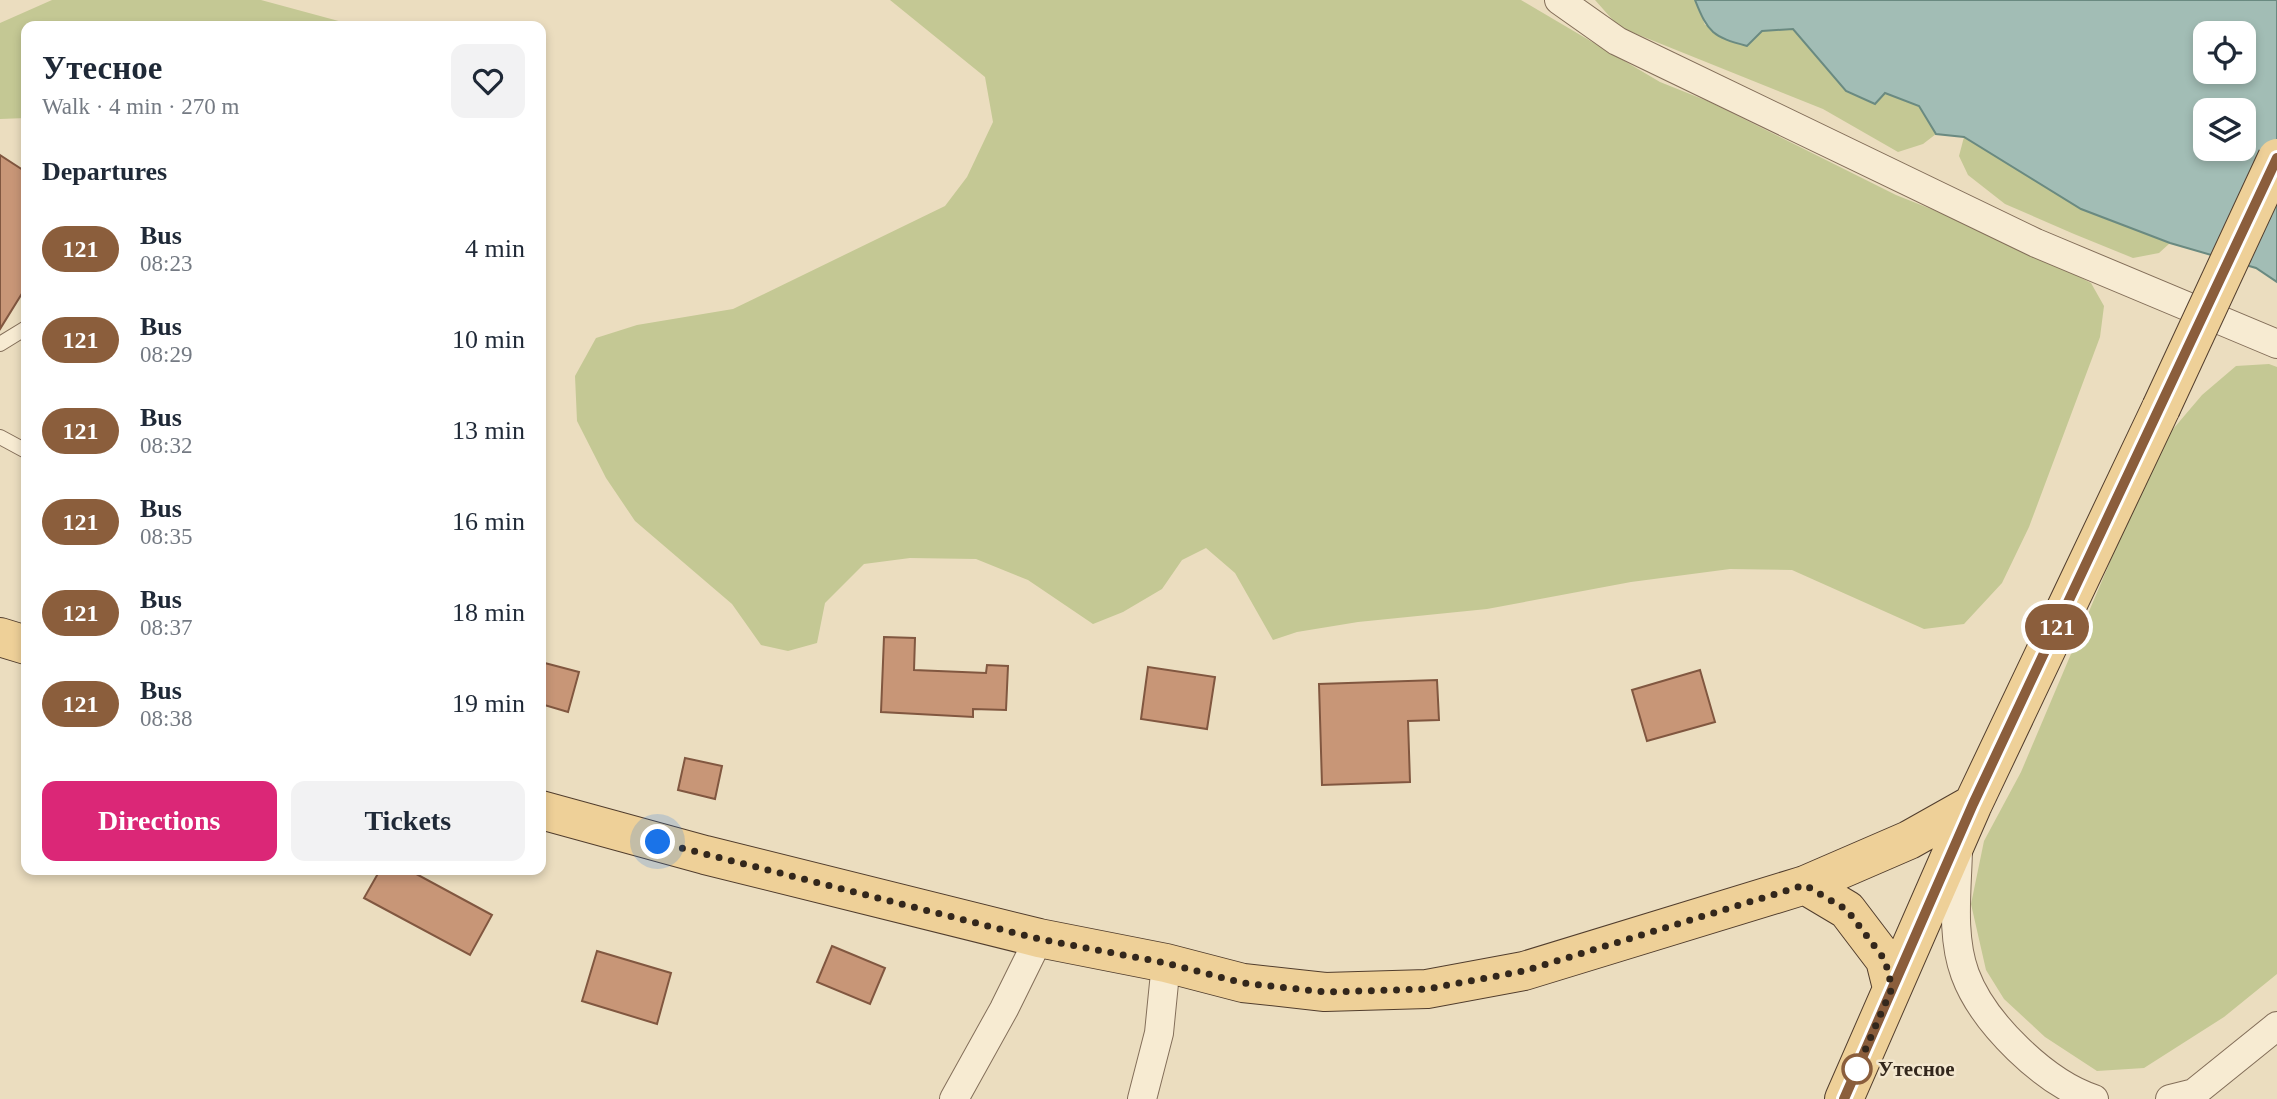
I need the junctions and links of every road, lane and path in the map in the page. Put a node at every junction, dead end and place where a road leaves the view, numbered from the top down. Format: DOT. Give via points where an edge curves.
graph roads {
  1 [pos="1559,0"];
  2 [pos="2277,158"];
  3 [pos="21,331"];
  4 [pos="0,344"];
  5 [pos="2277,344"];
  6 [pos="0,437"];
  7 [pos="21,448"];
  8 [pos="0,637"];
  9 [pos="21,643"];
  10 [pos="546,811"];
  11 [pos="1965,821"];
  12 [pos="1805,885"];
  13 [pos="1039,939"];
  14 [pos="1166,963"];
  15 [pos="1892,988"];
  16 [pos="2277,1026"];
  17 [pos="954,1099"];
  18 [pos="1142,1099"];
  19 [pos="1844,1099"];
  20 [pos="2094,1099"];
  21 [pos="2170,1099"];
  1 -- 5 [label="street" via="1617,41 2024,237"];
  2 -- 11 [label="main road, bridge"];
  3 -- 4 [label="lane"];
  6 -- 7 [label="lane"];
  8 -- 9 [label="main road"];
  10 -- 13 [label="main road"];
  11 -- 12 [label="main road" via="1909,839"];
  11 -- 15 [label="main road"];
  11 -- 20 [label="street" via="1956,933 1965,975 2020,1052 2075,1093"];
  12 -- 14 [label="main road" via="1524,971 1427,989 1296,990 1243,983"];
  12 -- 15 [label="main road" via="1847,910 1885,960"];
  13 -- 14 [label="main road"];
  13 -- 17 [label="street"];
  14 -- 18 [label="street" via="1159,1033"];
  15 -- 19 [label="main road"];
  16 -- 21 [label="street" via="2194,1093"];
}
